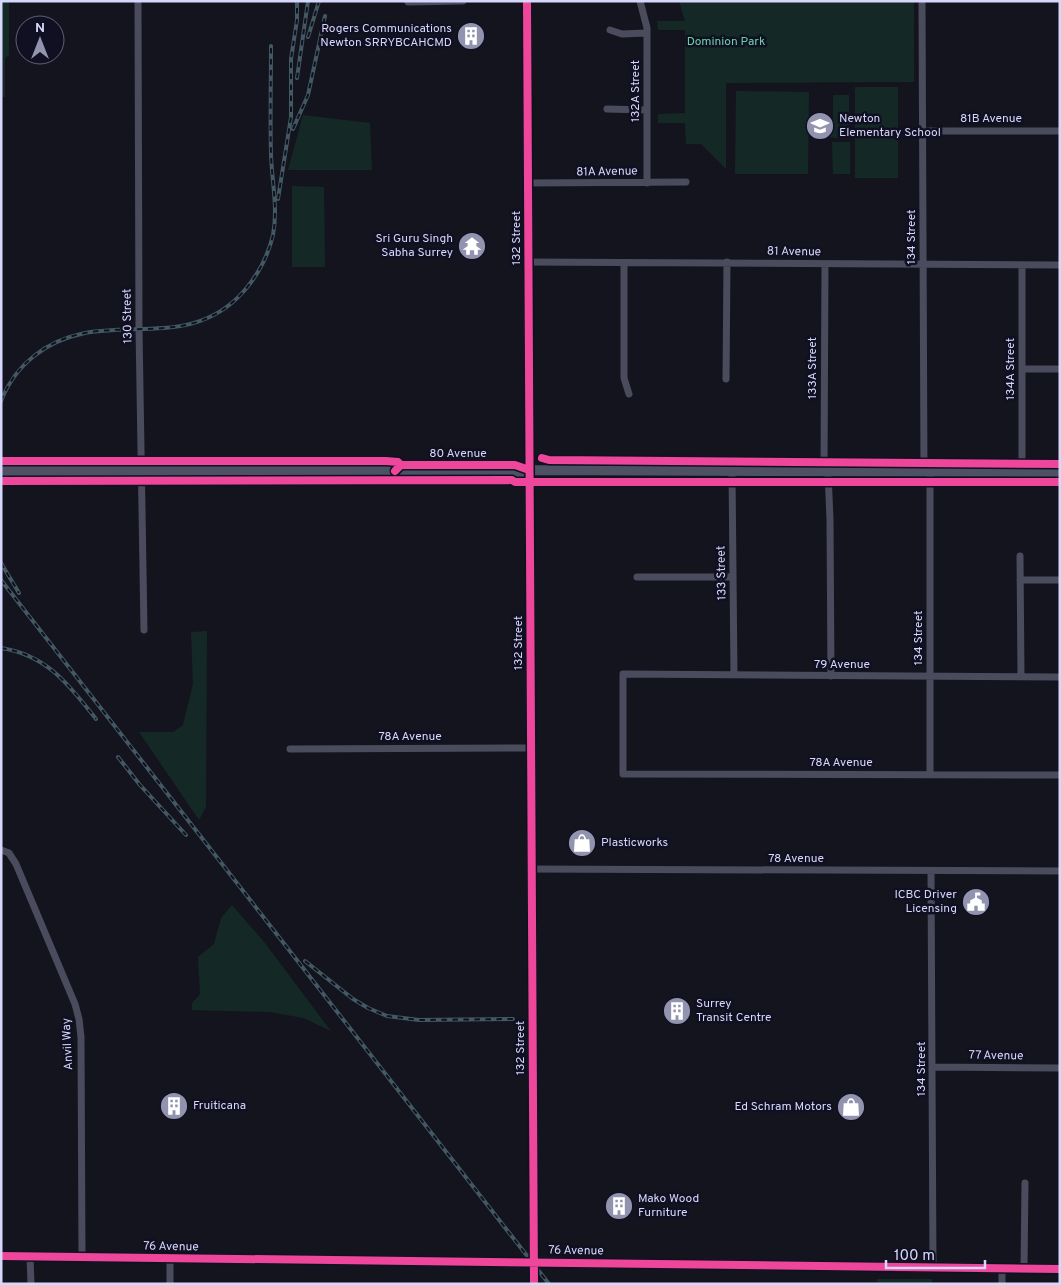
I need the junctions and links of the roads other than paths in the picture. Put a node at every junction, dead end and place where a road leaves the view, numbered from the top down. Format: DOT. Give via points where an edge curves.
graph roads {
  1 [pos="138,1"];
  2 [pos="463,1"];
  3 [pos="527,1"];
  4 [pos="640,1"];
  5 [pos="922,1"];
  6 [pos="408,2"];
  7 [pos="610,30"];
  8 [pos="647,34"];
  9 [pos="608,109"];
  10 [pos="647,110"];
  11 [pos="923,131"];
  12 [pos="1060,131"];
  13 [pos="686,182"];
  14 [pos="647,183"];
  15 [pos="528,184"];
  16 [pos="528,262"];
  17 [pos="727,262"];
  18 [pos="624,263"];
  19 [pos="824,264"];
  20 [pos="923,264"];
  21 [pos="1022,265"];
  22 [pos="1060,265"];
  23 [pos="1022,369"];
  24 [pos="1060,369"];
  25 [pos="726,379"];
  26 [pos="629,394"];
  27 [pos="140,470"];
  28 [pos="529,470"];
  29 [pos="2,471"];
  30 [pos="732,471"];
  31 [pos="826,471"];
  32 [pos="927,472"];
  33 [pos="1022,472"];
  34 [pos="1060,472"];
  35 [pos="1020,556"];
  36 [pos="637,577"];
  37 [pos="733,577"];
  38 [pos="1020,580"];
  39 [pos="1060,580"];
  40 [pos="144,630"];
  41 [pos="734,675"];
  42 [pos="831,676"];
  43 [pos="931,676"];
  44 [pos="1020,677"];
  45 [pos="1060,677"];
  46 [pos="531,748"];
  47 [pos="290,749"];
  48 [pos="623,774"];
  49 [pos="930,774"];
  50 [pos="1060,775"];
  51 [pos="1,850"];
  52 [pos="531,869"];
  53 [pos="932,871"];
  54 [pos="1060,872"];
  55 [pos="933,1067"];
  56 [pos="1060,1068"];
  57 [pos="1025,1183"];
  58 [pos="1,1256"];
  59 [pos="30,1256"];
  60 [pos="82,1257"];
  61 [pos="170,1258"];
  62 [pos="534,1262"];
  63 [pos="933,1267"];
  64 [pos="1002,1268"];
  65 [pos="1024,1269"];
  66 [pos="1060,1269"];
  67 [pos="31,1284"];
  68 [pos="170,1284"];
  69 [pos="534,1284"];
  70 [pos="1002,1284"];
  1 -- 27 [label="street, 130 Street"];
  2 -- 6 [label="street"];
  3 -- 15 [label="main road, 132 Street"];
  4 -- 8 [label="street, 132A Street"];
  5 -- 11 [label="street, 134 Street"];
  7 -- 8 [label="street" via="622,34"];
  8 -- 10 [label="street, 132A Street"];
  9 -- 10 [label="street"];
  10 -- 14 [label="street, 132A Street"];
  11 -- 12 [label="street, 81B Avenue"];
  11 -- 20 [label="street, 134 Street"];
  13 -- 14 [label="street, 81A Avenue"];
  14 -- 15 [label="street, 81A Avenue"];
  15 -- 16 [label="main road, 132 Street"];
  16 -- 18 [label="street, 81 Avenue"];
  16 -- 28 [label="main road, 132 Street"];
  17 -- 18 [label="street, 81 Avenue"];
  17 -- 19 [label="street, 81 Avenue"];
  17 -- 25 [label="street"];
  18 -- 26 [label="street" via="624,378"];
  19 -- 20 [label="street, 81 Avenue"];
  19 -- 31 [label="street, 133A Street"];
  20 -- 21 [label="street, 81 Avenue"];
  20 -- 32 [label="street, 134 Street"];
  21 -- 22 [label="street, 81 Avenue"];
  21 -- 23 [label="street, 134A Street"];
  23 -- 24 [label="street"];
  23 -- 33 [label="street, 134A Street"];
  27 -- 28 [label="main road, 80 Avenue" via="212,466 218,471 395,471 401,465 515,465"];
  27 -- 29 [label="main road, 80 Avenue" via="33,467 26,471"];
  27 -- 40 [label="street, 130 Street"];
  28 -- 30 [label="main road, 80 Avenue"];
  28 -- 46 [label="main road, 132 Street"];
  30 -- 31 [label="main road, 80 Avenue"];
  30 -- 37 [label="street, 133 Street"];
  31 -- 32 [label="main road, 80 Avenue"];
  31 -- 42 [label="street, 133A Street" via="830,520"];
  32 -- 33 [label="main road, 80 Avenue"];
  32 -- 43 [label="street, 134 Street"];
  33 -- 34 [label="main road, 80 Avenue"];
  35 -- 38 [label="street"];
  36 -- 37 [label="street"];
  37 -- 41 [label="street, 133 Street"];
  38 -- 39 [label="street"];
  38 -- 44 [label="street"];
  41 -- 42 [label="street, 79 Avenue"];
  41 -- 48 [label="street, 79 Avenue" via="623,674"];
  42 -- 43 [label="street, 79 Avenue"];
  43 -- 44 [label="street, 79 Avenue"];
  43 -- 49 [label="street, 134 Street"];
  44 -- 45 [label="street, 79 Avenue"];
  46 -- 47 [label="street, 78A Avenue"];
  46 -- 52 [label="main road, 132 Street"];
  48 -- 49 [label="street, 78A Avenue"];
  49 -- 50 [label="street, 78A Avenue"];
  51 -- 60 [label="street, Anvil Way" via="9,853 16,864 79,1019"];
  52 -- 53 [label="street, 78 Avenue"];
  52 -- 62 [label="main road, 132 Street"];
  53 -- 54 [label="street, 78 Avenue"];
  53 -- 55 [label="street, 134 Street"];
  55 -- 56 [label="street, 77 Avenue"];
  55 -- 63 [label="street, 134 Street"];
  57 -- 65 [label="street"];
  58 -- 59 [label="main road, 76 Avenue"];
  59 -- 60 [label="main road, 76 Avenue"];
  59 -- 67 [label="street"];
  60 -- 61 [label="main road, 76 Avenue"];
  61 -- 62 [label="main road, 76 Avenue"];
  61 -- 68 [label="street"];
  62 -- 63 [label="main road, 76 Avenue"];
  62 -- 69 [label="main road, 132 Street"];
  63 -- 64 [label="main road, 76 Avenue"];
  64 -- 65 [label="main road, 76 Avenue"];
  64 -- 70 [label="street"];
  65 -- 66 [label="main road, 76 Avenue"];
}
